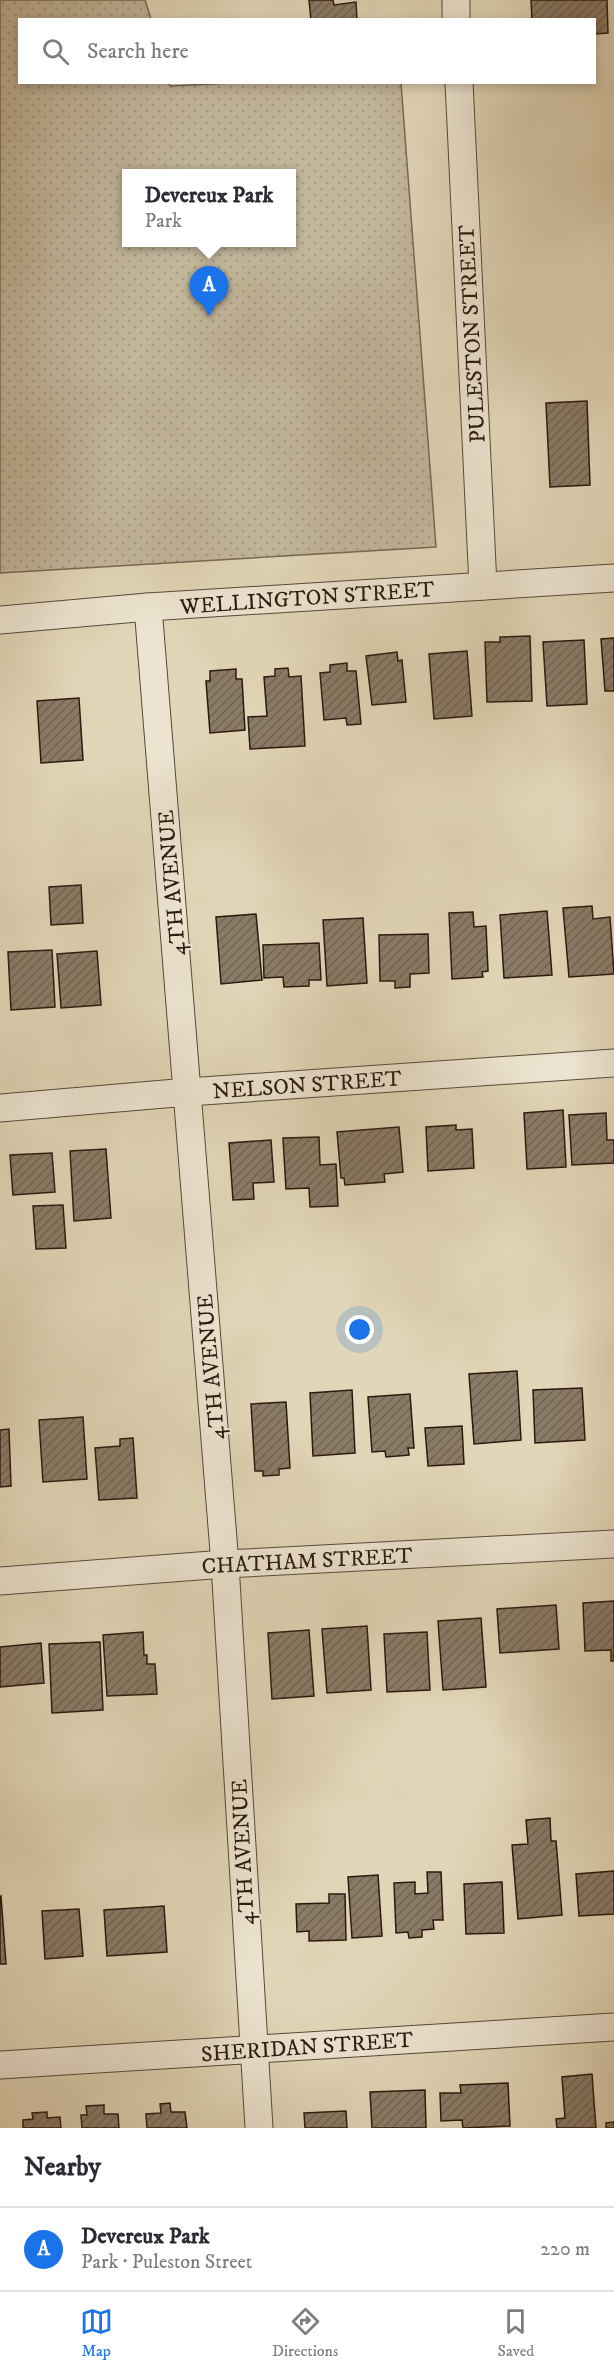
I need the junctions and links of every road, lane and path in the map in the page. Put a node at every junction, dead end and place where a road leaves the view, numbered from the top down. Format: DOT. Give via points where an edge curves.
graph roads {
  1 [pos="456,0"];
  2 [pos="456,18"];
  3 [pos="459,84"];
  4 [pos="614,578"];
  5 [pos="483,586"];
  6 [pos="148,607"];
  7 [pos="0,620"];
  8 [pos="614,1063"];
  9 [pos="188,1092"];
  10 [pos="0,1108"];
  11 [pos="614,1544"];
  12 [pos="225,1564"];
  13 [pos="0,1581"];
  14 [pos="614,2027"];
  15 [pos="254,2050"];
  16 [pos="0,2065"];
  17 [pos="259,2128"];
  1 -- 2 [label="street"];
  3 -- 5 [label="street, PULESTON STREET"];
  4 -- 5 [label="street, WELLINGTON STREET"];
  5 -- 6 [label="street, WELLINGTON STREET"];
  6 -- 7 [label="street, WELLINGTON STREET"];
  6 -- 9 [label="street, 4TH AVENUE"];
  8 -- 9 [label="street, NELSON STREET"];
  9 -- 10 [label="street, NELSON STREET"];
  9 -- 12 [label="street, 4TH AVENUE"];
  11 -- 12 [label="street, CHATHAM STREET"];
  12 -- 13 [label="street, CHATHAM STREET"];
  12 -- 15 [label="street, 4TH AVENUE"];
  14 -- 15 [label="street, SHERIDAN STREET"];
  15 -- 16 [label="street, SHERIDAN STREET"];
  15 -- 17 [label="street, 4TH AVENUE"];
}
